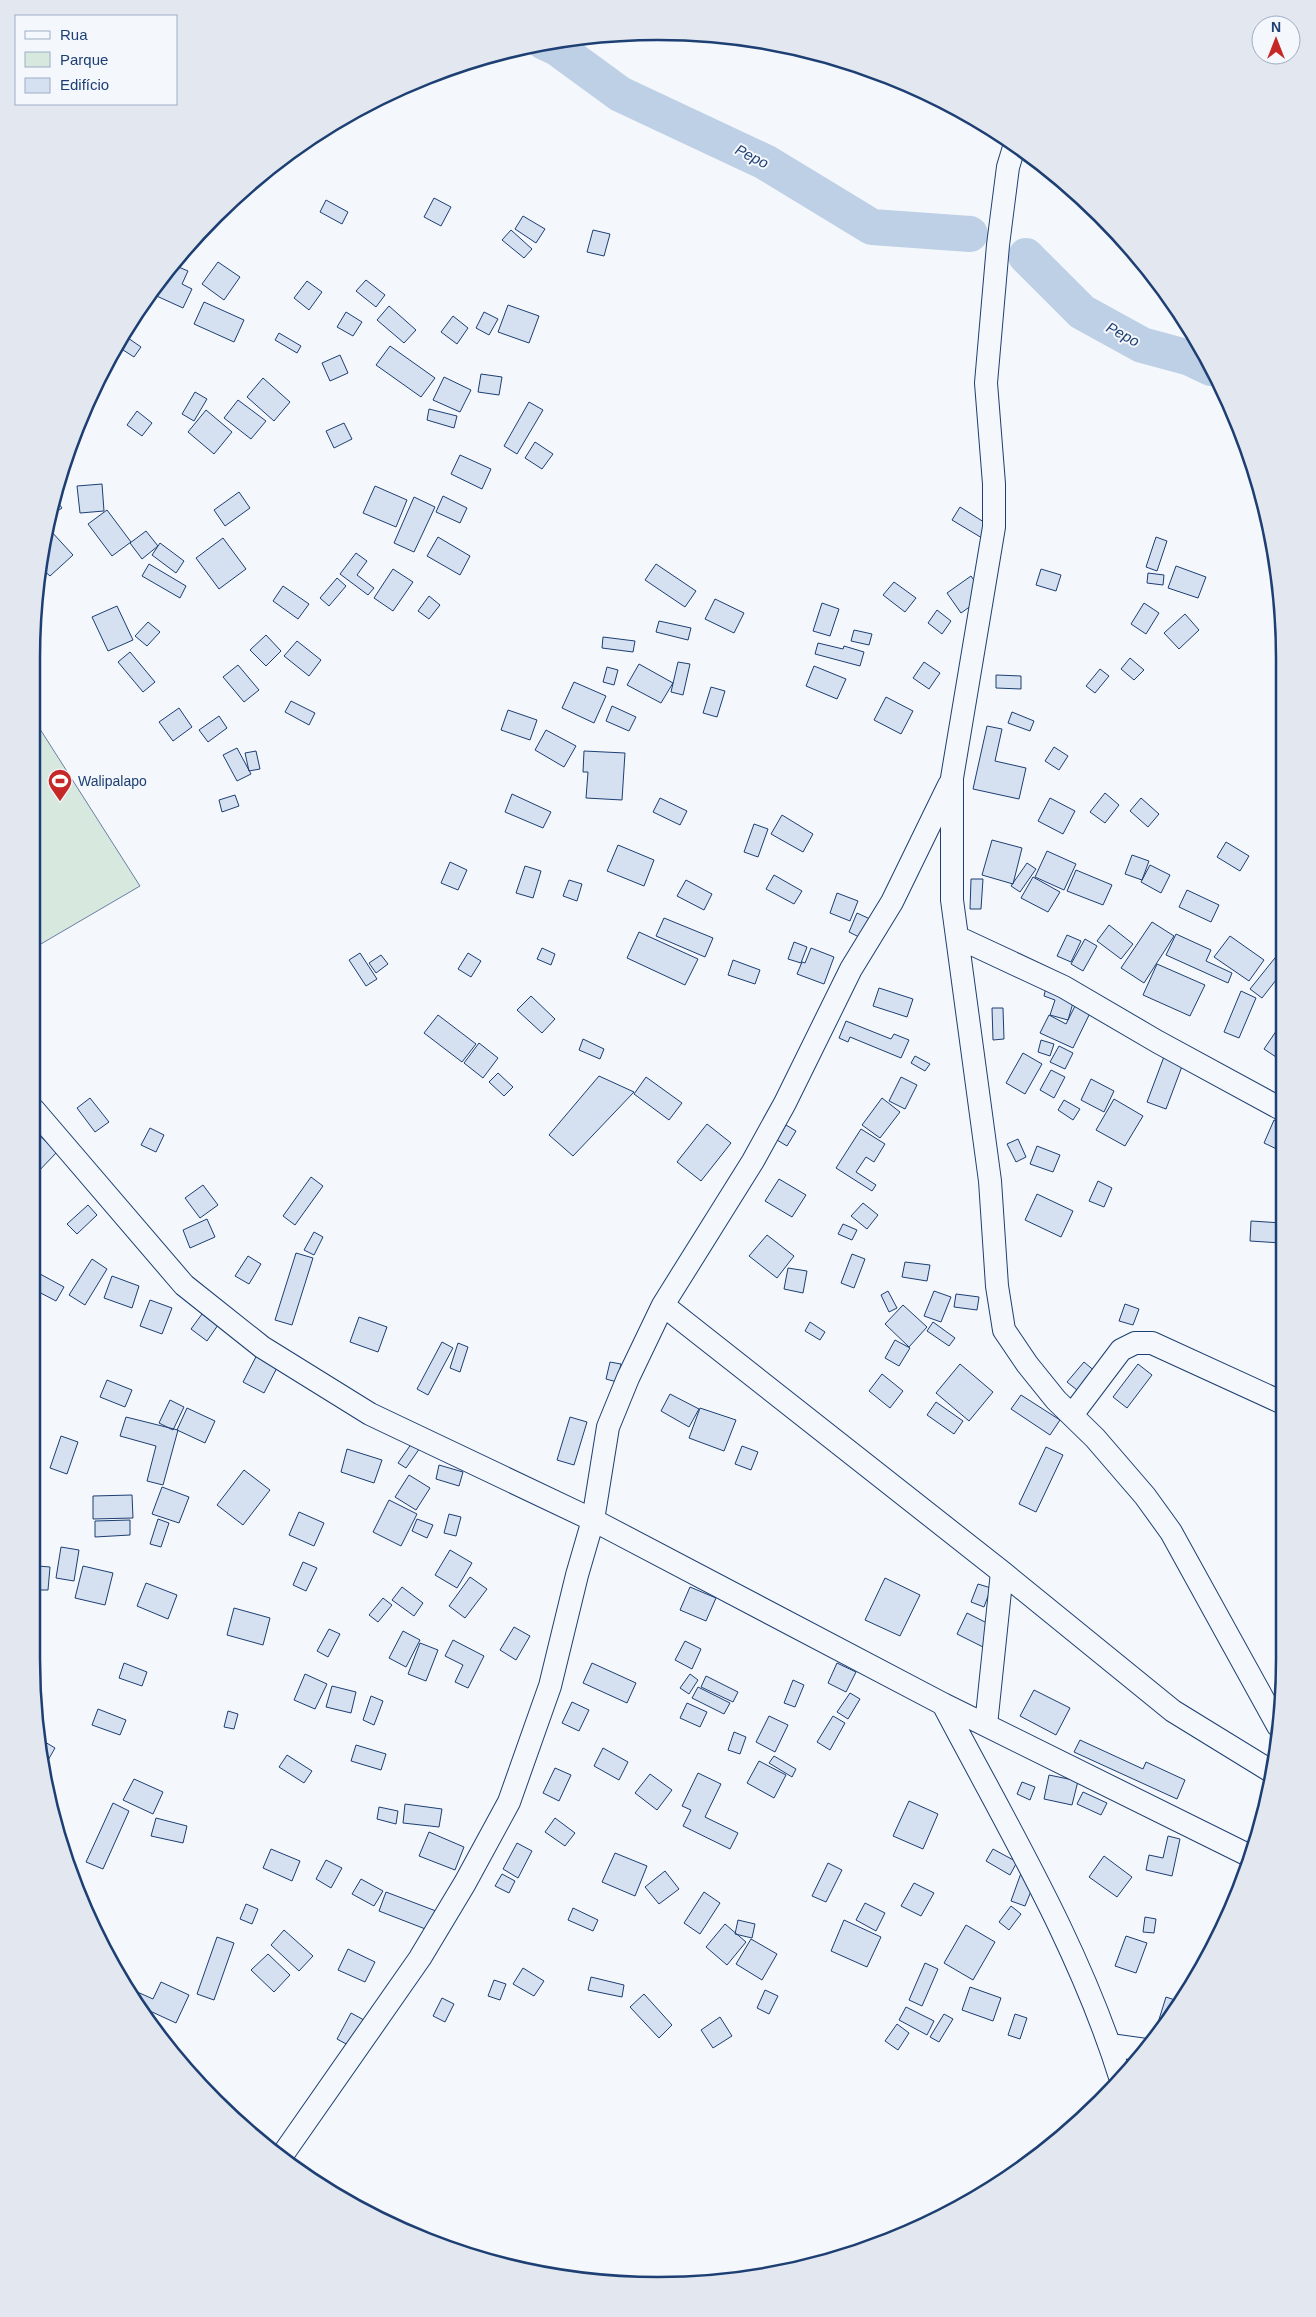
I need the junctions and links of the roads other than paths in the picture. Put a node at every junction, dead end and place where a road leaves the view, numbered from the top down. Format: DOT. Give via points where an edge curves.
graph roads {
  1 [pos="1013,152"];
  2 [pos="952,778"];
  3 [pos="957,937"];
  4 [pos="1276,1106"];
  5 [pos="40,1117"];
  6 [pos="663,1305"];
  7 [pos="1276,1399"];
  8 [pos="1072,1415"];
  9 [pos="593,1520"];
  10 [pos="1002,1572"];
  11 [pos="943,1704"];
  12 [pos="1273,1717"];
  13 [pos="986,1725"];
  14 [pos="1266,1768"];
  15 [pos="1244,1853"];
  16 [pos="1110,2045"];
  17 [pos="1137,2049"];
  18 [pos="1118,2071"];
  19 [pos="285,2151"];
  1 -- 2 [label="street" via="1004,196 986,383 994,527"];
  2 -- 3 [label="street" via="952,900"];
  2 -- 6 [label="street" via="892,902 851,968 785,1103 753,1161"];
  3 -- 4 [label="street" via="1064,987"];
  3 -- 8 [label="street" via="990,1181 997,1286 1004,1330 1027,1364"];
  5 -- 9 [label="street" via="184,1285 262,1347 370,1414"];
  6 -- 9 [label="street" via="608,1427"];
  6 -- 10 [label="street"];
  7 -- 8 [label="street" via="1152,1343 1135,1343 1121,1350"];
  8 -- 12 [label="street" via="1108,1452 1171,1532"];
  9 -- 11 [label="street"];
  9 -- 19 [label="street" via="550,1686 509,1802 420,1958"];
  10 -- 13 [label="street"];
  10 -- 14 [label="street" via="1173,1711"];
  11 -- 13 [label="street"];
  11 -- 16 [label="street" via="1060,1926"];
  13 -- 15 [label="street"];
  16 -- 17 [label="street"];
  16 -- 18 [label="street"];
}
